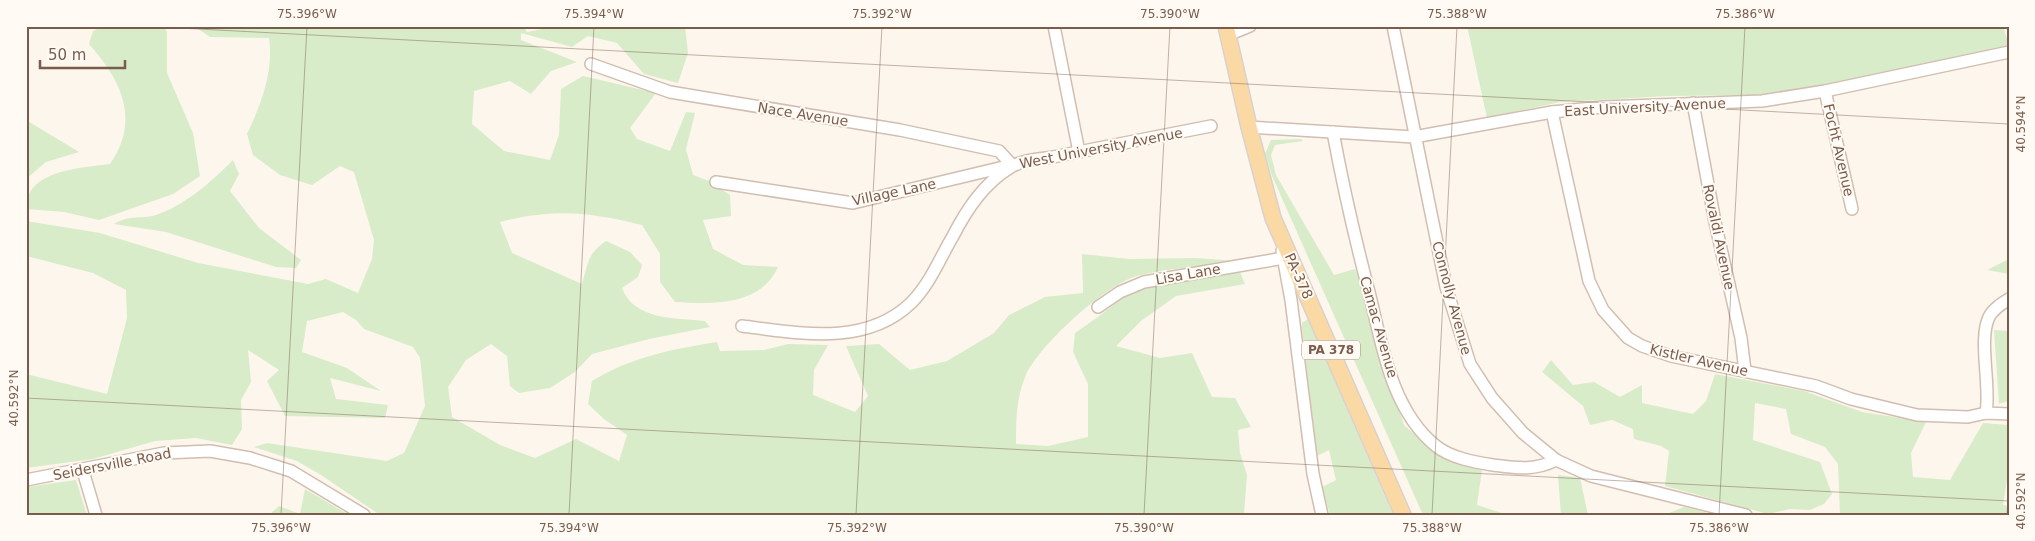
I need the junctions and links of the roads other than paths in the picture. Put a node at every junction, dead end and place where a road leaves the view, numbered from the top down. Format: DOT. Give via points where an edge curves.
graph roads {
  1 [pos="1054,26"];
  2 [pos="1250,26"];
  3 [pos="1393,26"];
  4 [pos="1227,30"];
  5 [pos="2009,52"];
  6 [pos="591,64"];
  7 [pos="1825,90"];
  8 [pos="1694,103"];
  9 [pos="1552,112"];
  10 [pos="1211,126"];
  11 [pos="1249,127"];
  12 [pos="1333,132"];
  13 [pos="1414,137"];
  14 [pos="1079,152"];
  15 [pos="1012,166"];
  16 [pos="716,182"];
  17 [pos="1852,209"];
  18 [pos="1273,218"];
  19 [pos="1284,258"];
  20 [pos="2009,299"];
  21 [pos="1098,307"];
  22 [pos="742,326"];
  23 [pos="1745,371"];
  24 [pos="1986,414"];
  25 [pos="2009,414"];
  26 [pos="1556,460"];
  27 [pos="83,470"];
  28 [pos="26,480"];
  29 [pos="96,515"];
  30 [pos="364,515"];
  31 [pos="1322,515"];
  32 [pos="1403,515"];
  33 [pos="1746,515"];
  1 -- 14 [label="street"];
  2 -- 4 [label="street"];
  3 -- 13 [label="street, Connolly Avenue"];
  4 -- 11 [label="main road, PA-378 / PA 378"];
  5 -- 7 [label="street, East University Avenue"];
  6 -- 15 [label="street, Nace Avenue" via="670,92 868,124 999,151"];
  7 -- 8 [label="street, East University Avenue" via="1753,102"];
  7 -- 17 [label="street, Focht Avenue"];
  8 -- 9 [label="street, East University Avenue"];
  8 -- 23 [label="street, Rovaldi Avenue"];
  9 -- 13 [label="street, East University Avenue"];
  9 -- 23 [label="street, Kistler Avenue" via="1584,266 1603,310 1628,338 1642,346 1671,356"];
  10 -- 14 [label="street, West University Avenue"];
  11 -- 12 [label="street, East University Avenue"];
  11 -- 18 [label="main road, PA-378 / PA 378"];
  12 -- 13 [label="street, East University Avenue"];
  12 -- 26 [label="street, Camac Avenue" via="1381,346 1407,414 1436,447 1468,460 1533,468"];
  13 -- 26 [label="street, Connolly Avenue" via="1446,286 1470,364 1506,416"];
  14 -- 15 [label="street, West University Avenue"];
  15 -- 16 [label="street, Village Lane" via="853,203"];
  15 -- 22 [label="street, West University Avenue" via="978,195 925,285 912,302 885,323 859,332 821,333"];
  18 -- 19 [label="street"];
  18 -- 32 [label="main road, PA-378 / PA 378"];
  19 -- 21 [label="street, Lisa Lane" via="1144,282 1120,292"];
  19 -- 31 [label="street" via="1310,455"];
  20 -- 24 [label="street" via="1990,316 1985,327"];
  23 -- 24 [label="street, Kistler Avenue" via="1816,386 1851,399 1917,415 1968,417"];
  24 -- 25 [label="street, Kistler Avenue"];
  26 -- 33 [label="street, Connolly Avenue" via="1591,476"];
  27 -- 28 [label="street, Seidersville Road"];
  27 -- 29 [label="street"];
  27 -- 30 [label="street, Seidersville Road" via="170,452 230,454 291,471"];
}
